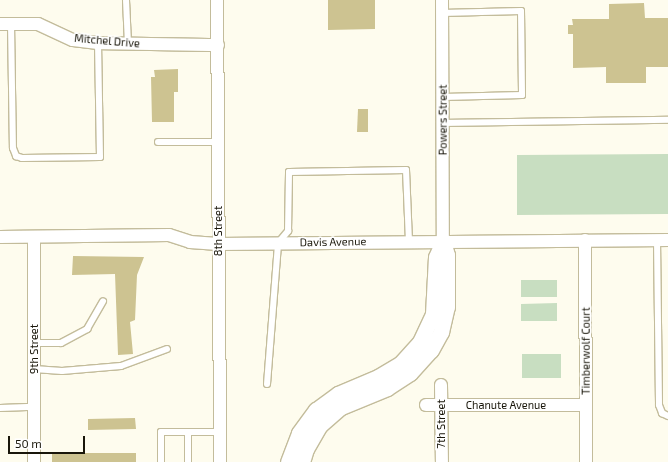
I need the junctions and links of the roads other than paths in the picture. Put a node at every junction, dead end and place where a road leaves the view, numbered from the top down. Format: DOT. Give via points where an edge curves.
graph roads {
  1 [pos="126,0"];
  2 [pos="218,0"];
  3 [pos="442,0"];
  4 [pos="442,13"];
  5 [pos="5,24"];
  6 [pos="98,43"];
  7 [pos="128,44"];
  8 [pos="218,45"];
  9 [pos="443,97"];
  10 [pos="668,120"];
  11 [pos="442,123"];
  12 [pos="158,142"];
  13 [pos="218,142"];
  14 [pos="0,237"];
  15 [pos="34,237"];
  16 [pos="585,240"];
  17 [pos="663,240"];
  18 [pos="409,241"];
  19 [pos="443,241"];
  20 [pos="278,243"];
  21 [pos="218,244"];
  22 [pos="103,301"];
  23 [pos="34,343"];
  24 [pos="167,348"];
  25 [pos="34,369"];
  26 [pos="267,384"];
  27 [pos="441,385"];
  28 [pos="441,405"];
  29 [pos="586,405"];
  30 [pos="426,406"];
  31 [pos="34,407"];
  32 [pos="0,408"];
  33 [pos="668,416"];
  34 [pos="188,432"];
  35 [pos="220,432"];
  36 [pos="34,462"];
  37 [pos="161,462"];
  38 [pos="188,462"];
  39 [pos="220,462"];
  40 [pos="288,462"];
  41 [pos="302,462"];
  42 [pos="442,462"];
  43 [pos="586,462"];
  1 -- 7 [label="lane"];
  2 -- 8 [label="street, 8th Street"];
  3 -- 4 [label="street, Powers Street"];
  4 -- 9 [label="street, Powers Street"];
  4 -- 9 [label="lane" via="521,11 522,95"];
  5 -- 6 [label="street, Mitchel Drive" via="38,24 73,40"];
  5 -- 6 [label="lane" via="13,148 16,156 22,158 100,157"];
  6 -- 7 [label="street, Mitchel Drive"];
  7 -- 8 [label="street, Mitchel Drive"];
  8 -- 13 [label="street, 8th Street"];
  9 -- 11 [label="street, Powers Street"];
  10 -- 11 [label="lane"];
  11 -- 19 [label="street, Powers Street"];
  12 -- 13 [label="lane"];
  13 -- 21 [label="street, 8th Street"];
  14 -- 15 [label="street, Davis Avenue"];
  15 -- 21 [label="street, Davis Avenue" via="169,235 190,242"];
  15 -- 23 [label="street, 9th Street"];
  16 -- 17 [label="street, Davis Avenue"];
  16 -- 19 [label="street, Davis Avenue"];
  16 -- 29 [label="street, Timberwolf Court"];
  17 -- 33 [label="lane" via="659,405 662,413"];
  18 -- 19 [label="street, Davis Avenue"];
  18 -- 20 [label="street, Davis Avenue"];
  18 -- 20 [label="lane" via="406,170 289,172 288,231"];
  19 -- 40 [label="street" via="436,257 433,314 420,342 401,363 378,377 338,394 316,410 300,432"];
  19 -- 41 [label="street" via="447,255 447,307 441,332 431,350 410,373 387,388 341,407 320,425 306,449"];
  20 -- 21 [label="street, Davis Avenue"];
  20 -- 26 [label="lane"];
  21 -- 35 [label="street, 8th Street"];
  22 -- 23 [label="lane" via="87,329 60,343"];
  23 -- 25 [label="street, 9th Street"];
  24 -- 25 [label="lane" via="121,366 62,371"];
  25 -- 31 [label="street, 9th Street"];
  27 -- 28 [label="street, 7th Street"];
  28 -- 29 [label="street, Chanute Avenue"];
  28 -- 30 [label="street, Chanute Avenue"];
  28 -- 42 [label="street, 7th Street"];
  29 -- 43 [label="street, Timberwolf Court"];
  31 -- 32 [label="lane"];
  31 -- 36 [label="street, 9th Street"];
  34 -- 35 [label="lane"];
  34 -- 37 [label="lane" via="161,432"];
  34 -- 38 [label="lane"];
  35 -- 39 [label="street, 8th Street"];
}
